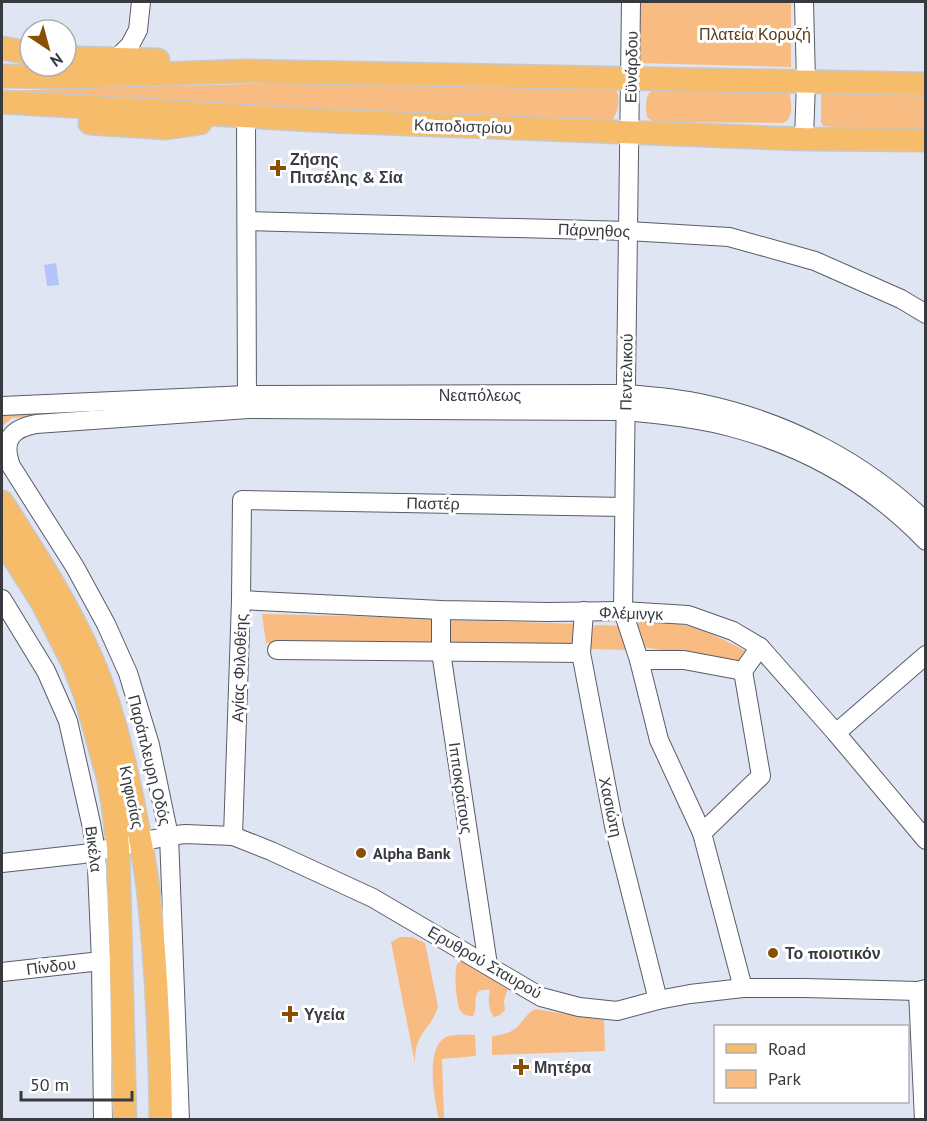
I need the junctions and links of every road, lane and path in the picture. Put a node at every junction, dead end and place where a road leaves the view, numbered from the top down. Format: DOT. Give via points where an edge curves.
graph roads {
  1 [pos="141,2"];
  2 [pos="631,2"];
  3 [pos="804,2"];
  4 [pos="2,48"];
  5 [pos="18,51"];
  6 [pos="78,57"];
  7 [pos="116,59"];
  8 [pos="246,71"];
  9 [pos="2,76"];
  10 [pos="631,78"];
  11 [pos="806,82"];
  12 [pos="926,84"];
  13 [pos="2,102"];
  14 [pos="2,116"];
  15 [pos="246,117"];
  16 [pos="630,133"];
  17 [pos="804,139"];
  18 [pos="926,140"];
  19 [pos="247,220"];
  20 [pos="628,231"];
  21 [pos="926,314"];
  22 [pos="248,402"];
  23 [pos="626,403"];
  24 [pos="2,406"];
  25 [pos="13,433"];
  26 [pos="242,500"];
  27 [pos="2,502"];
  28 [pos="624,507"];
  29 [pos="926,522"];
  30 [pos="2,539"];
  31 [pos="926,541"];
  32 [pos="2,599"];
  33 [pos="241,600"];
  34 [pos="441,610"];
  35 [pos="623,610"];
  36 [pos="584,611"];
  37 [pos="760,647"];
  38 [pos="277,650"];
  39 [pos="441,652"];
  40 [pos="581,653"];
  41 [pos="926,655"];
  42 [pos="639,660"];
  43 [pos="743,670"];
  44 [pos="836,733"];
  45 [pos="702,833"];
  46 [pos="168,836"];
  47 [pos="233,836"];
  48 [pos="926,840"];
  49 [pos="141,842"];
  50 [pos="107,849"];
  51 [pos="2,863"];
  52 [pos="101,960"];
  53 [pos="488,965"];
  54 [pos="2,972"];
  55 [pos="743,988"];
  56 [pos="922,990"];
  57 [pos="658,1000"];
  58 [pos="103,1119"];
  59 [pos="125,1119"];
  60 [pos="161,1119"];
  61 [pos="180,1119"];
  62 [pos="924,1119"];
  1 -- 7 [label="street" via="138,30"];
  2 -- 10 [label="street, Εϋνάρδου"];
  3 -- 11 [label="street"];
  4 -- 5 [label="main road"];
  6 -- 7 [label="main road"];
  7 -- 8 [label="main road" via="198,60"];
  8 -- 9 [label="main road"];
  8 -- 10 [label="main road"];
  10 -- 11 [label="main road"];
  10 -- 16 [label="street, Εϋνάρδου"];
  11 -- 12 [label="main road"];
  11 -- 17 [label="street"];
  13 -- 15 [label="main road, Καποδιστρίου"];
  14 -- 15 [label="main road" via="166,128"];
  15 -- 16 [label="main road, Καποδιστρίου"];
  15 -- 19 [label="street"];
  16 -- 17 [label="main road, Καποδιστρίου"];
  16 -- 20 [label="street, Πεντελικού"];
  17 -- 18 [label="main road, Καποδιστρίου"];
  19 -- 20 [label="street, Πάρνηθος"];
  19 -- 22 [label="street"];
  20 -- 21 [label="street, Πάρνηθος" via="729,237 815,261"];
  20 -- 23 [label="street, Πεντελικού"];
  22 -- 23 [label="street, Νεαπόλεως"];
  22 -- 24 [label="street, Νεαπόλεως"];
  22 -- 25 [label="street, Νεαπόλεως" via="36,424"];
  23 -- 28 [label="street, Πεντελικού"];
  23 -- 29 [label="street, Νεαπόλεως" via="664,397 704,404 779,427 850,462"];
  23 -- 31 [label="street, Νεαπόλεως" via="734,428 811,456 874,494"];
  25 -- 46 [label="street, Παράπλευρη Οδός" via="7,450 11,466 75,567 128,673 150,745"];
  26 -- 28 [label="street, Παστέρ"];
  26 -- 33 [label="street, Αγίας Φιλοθέης"];
  27 -- 49 [label="main road, Κηφισίας" via="42,564 91,656 125,763"];
  28 -- 35 [label="street, Πεντελικού"];
  30 -- 50 [label="main road, Κηφισίας" via="42,602 85,694 113,804"];
  32 -- 50 [label="street, Βικέλα" via="46,671 68,721"];
  33 -- 34 [label="street, Φλέμινγκ"];
  33 -- 47 [label="street, Αγίας Φιλοθέης"];
  34 -- 36 [label="street, Φλέμινγκ"];
  34 -- 39 [label="street, Ιπποκράτους"];
  35 -- 36 [label="street, Φλέμινγκ"];
  35 -- 37 [label="street, Φλέμινγκ" via="688,615 733,631"];
  35 -- 42 [label="street, Πεντελικού"];
  36 -- 40 [label="street, Χασιώτη"];
  37 -- 43 [label="street"];
  37 -- 44 [label="street, Φλέμινγκ"];
  38 -- 39 [label="street"];
  39 -- 40 [label="street"];
  39 -- 53 [label="street, Ιπποκράτους"];
  40 -- 57 [label="street, Χασιώτη" via="614,826"];
  41 -- 44 [label="street"];
  42 -- 43 [label="street" via="684,660"];
  42 -- 45 [label="street, Πεντελικού" via="659,740"];
  43 -- 45 [label="street" via="761,776"];
  44 -- 48 [label="street, Φλέμινγκ"];
  45 -- 55 [label="street, Πεντελικού"];
  46 -- 47 [label="street, Ερυθρού Σταυρού"];
  46 -- 49 [label="street, Ερυθρού Σταυρού"];
  46 -- 61 [label="street, Παράπλευρη Οδός"];
  47 -- 53 [label="street, Ερυθρού Σταυρού" via="373,898"];
  49 -- 50 [label="street, Ερυθρού Σταυρού"];
  49 -- 60 [label="main road, Κηφισίας" via="151,920"];
  50 -- 51 [label="street, Ερυθρού Σταυρού"];
  50 -- 52 [label="street, Βικέλα"];
  50 -- 59 [label="main road, Κηφισίας"];
  52 -- 54 [label="street, Πίνδου"];
  52 -- 58 [label="street, Βικέλα"];
  53 -- 57 [label="street, Ερυθρού Σταυρού" via="541,997 579,1007 617,1011"];
  55 -- 56 [label="street, Ερυθρού Σταυρού"];
  55 -- 57 [label="street, Ερυθρού Σταυρού"];
  56 -- 62 [label="street"];
}
